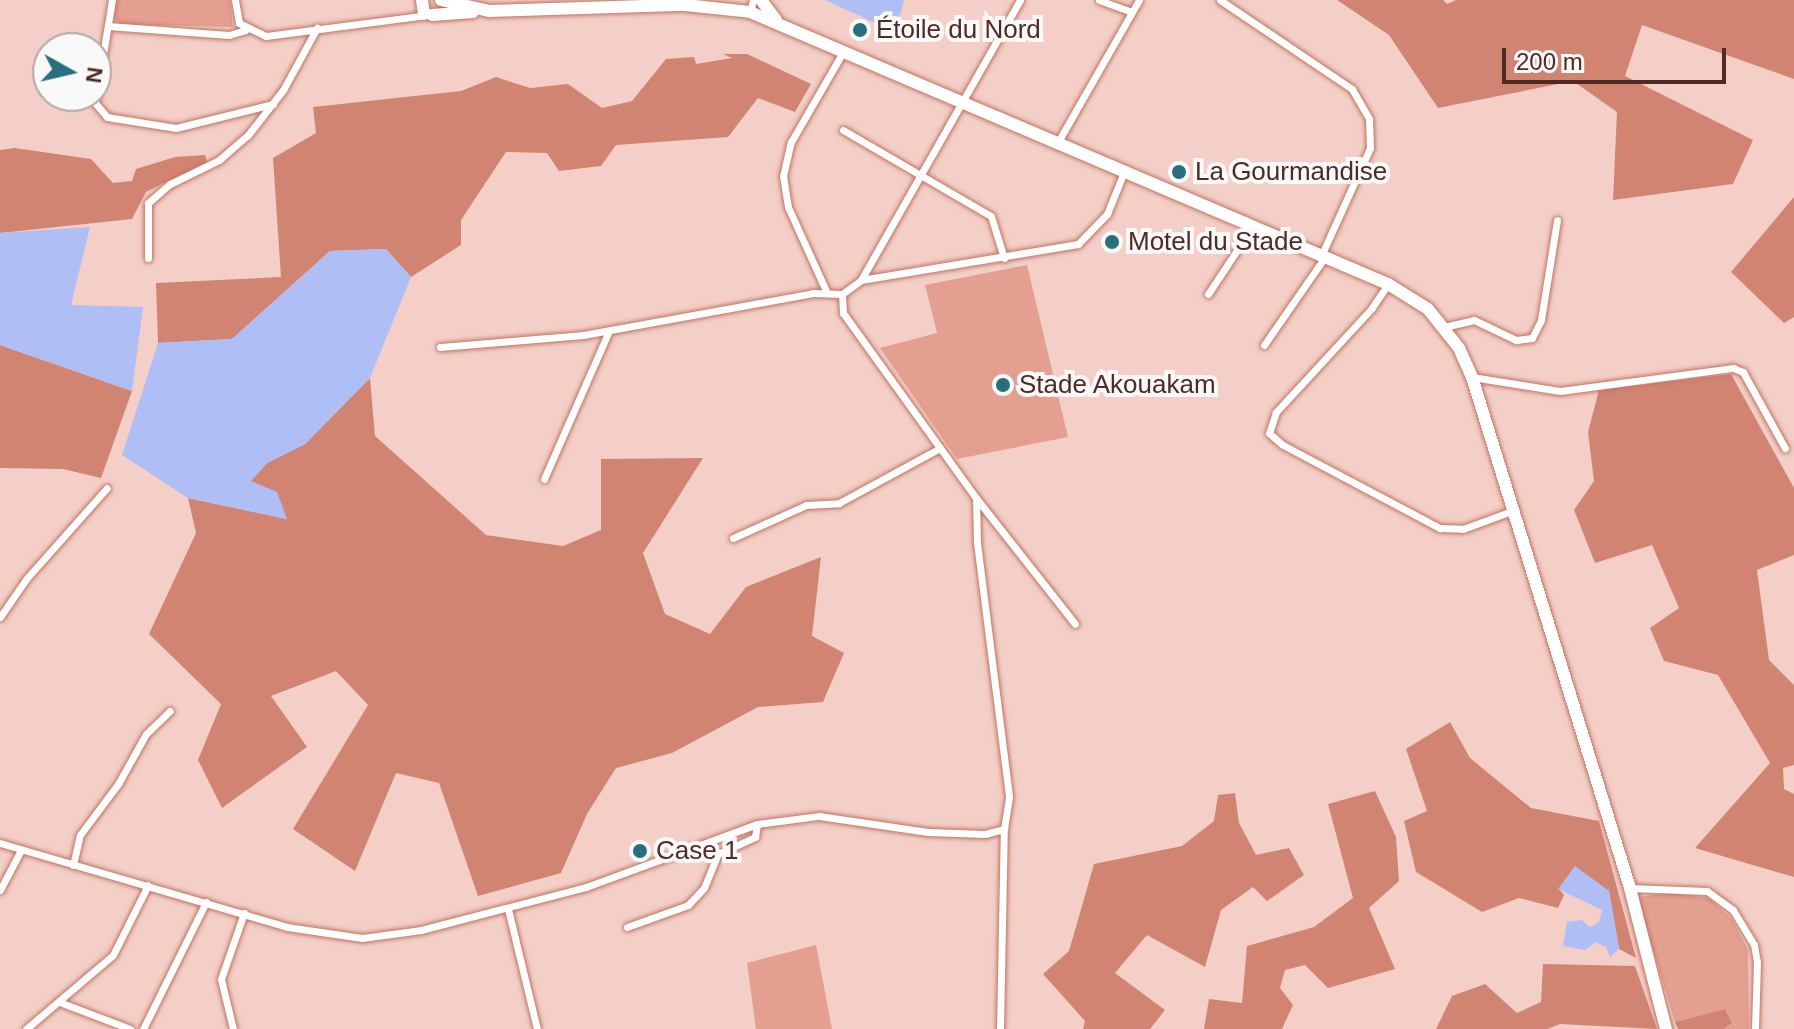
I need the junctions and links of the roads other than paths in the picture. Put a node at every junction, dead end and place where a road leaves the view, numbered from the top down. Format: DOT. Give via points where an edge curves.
graph roads {
  1 [pos="112,0"];
  2 [pos="235,0"];
  3 [pos="422,0"];
  4 [pos="761,0"];
  5 [pos="1020,0"];
  6 [pos="1099,0"];
  7 [pos="1139,0"];
  8 [pos="1220,0"];
  9 [pos="444,1"];
  10 [pos="700,3"];
  11 [pos="731,4"];
  12 [pos="752,6"];
  13 [pos="489,11"];
  14 [pos="1132,12"];
  15 [pos="426,15"];
  16 [pos="776,20"];
  17 [pos="108,26"];
  18 [pos="317,28"];
  19 [pos="245,30"];
  20 [pos="845,50"];
  21 [pos="963,101"];
  22 [pos="274,104"];
  23 [pos="843,130"];
  24 [pos="1058,142"];
  25 [pos="1124,172"];
  26 [pos="918,177"];
  27 [pos="1557,220"];
  28 [pos="1253,226"];
  29 [pos="1323,256"];
  30 [pos="148,258"];
  31 [pos="1004,258"];
  32 [pos="861,280"];
  33 [pos="1388,284"];
  34 [pos="827,293"];
  35 [pos="842,294"];
  36 [pos="1208,294"];
  37 [pos="1444,327"];
  38 [pos="609,331"];
  39 [pos="1264,345"];
  40 [pos="440,347"];
  41 [pos="1472,377"];
  42 [pos="940,448"];
  43 [pos="1785,448"];
  44 [pos="544,479"];
  45 [pos="107,488"];
  46 [pos="976,498"];
  47 [pos="1512,511"];
  48 [pos="733,538"];
  49 [pos="0,617"];
  50 [pos="1075,624"];
  51 [pos="170,711"];
  52 [pos="757,824"];
  53 [pos="1004,829"];
  54 [pos="0,843"];
  55 [pos="21,850"];
  56 [pos="73,865"];
  57 [pos="148,885"];
  58 [pos="1630,888"];
  59 [pos="0,890"];
  60 [pos="206,902"];
  61 [pos="508,909"];
  62 [pos="244,913"];
  63 [pos="627,927"];
  64 [pos="62,1003"];
  65 [pos="26,1029"];
  66 [pos="130,1029"];
  67 [pos="143,1029"];
  68 [pos="233,1029"];
  69 [pos="537,1029"];
  70 [pos="1000,1029"];
  71 [pos="1666,1029"];
  72 [pos="1755,1029"];
  1 -- 17 [label="street"];
  2 -- 19 [label="street"];
  3 -- 15 [label="highway"];
  4 -- 16 [label="highway"];
  5 -- 21 [label="street"];
  6 -- 14 [label="street"];
  7 -- 14 [label="street"];
  8 -- 29 [label="street" via="1352,89 1369,119 1370,148"];
  9 -- 13 [label="highway"];
  9 -- 15 [label="street"];
  10 -- 11 [label="highway"];
  10 -- 13 [label="highway"];
  11 -- 12 [label="highway"];
  12 -- 16 [label="highway"];
  13 -- 15 [label="highway"];
  14 -- 24 [label="street"];
  15 -- 18 [label="street"];
  16 -- 20 [label="highway"];
  17 -- 19 [label="street" via="229,35"];
  17 -- 22 [label="street" via="95,103 114,121 176,128"];
  18 -- 19 [label="street" via="266,36"];
  18 -- 22 [label="street"];
  20 -- 21 [label="highway"];
  20 -- 34 [label="street" via="797,129 783,176 788,207"];
  21 -- 24 [label="highway"];
  21 -- 26 [label="street"];
  22 -- 30 [label="street" via="219,160 153,197 145,216"];
  23 -- 26 [label="street"];
  24 -- 25 [label="highway"];
  25 -- 28 [label="highway"];
  25 -- 31 [label="street" via="1107,214 1078,244"];
  26 -- 31 [label="street" via="991,216"];
  26 -- 32 [label="street"];
  27 -- 37 [label="street" via="1543,309 1532,338 1516,340 1474,320"];
  28 -- 29 [label="highway"];
  28 -- 36 [label="street"];
  29 -- 33 [label="highway"];
  29 -- 39 [label="street"];
  31 -- 32 [label="street"];
  32 -- 35 [label="street"];
  33 -- 37 [label="highway" via="1408,294"];
  33 -- 47 [label="street" via="1276,412 1269,433 1440,528 1463,529"];
  34 -- 35 [label="street"];
  34 -- 38 [label="street"];
  35 -- 42 [label="street" via="843,313"];
  37 -- 41 [label="highway"];
  38 -- 40 [label="street"];
  38 -- 44 [label="street"];
  41 -- 43 [label="street" via="1560,391 1733,368 1743,372"];
  41 -- 47 [label="highway"];
  42 -- 46 [label="street"];
  42 -- 48 [label="street" via="839,503 806,505"];
  45 -- 49 [label="street" via="27,578"];
  46 -- 50 [label="street"];
  46 -- 53 [label="street" via="1009,796"];
  47 -- 58 [label="highway"];
  51 -- 56 [label="street" via="146,734 80,835"];
  52 -- 53 [label="street" via="819,816 928,832 985,834"];
  52 -- 61 [label="street" via="586,887"];
  52 -- 63 [label="street" via="755,837 718,854 704,888 688,905"];
  53 -- 70 [label="street"];
  54 -- 55 [label="street"];
  55 -- 56 [label="street"];
  55 -- 59 [label="street"];
  56 -- 57 [label="street"];
  57 -- 60 [label="street"];
  57 -- 64 [label="street" via="113,955"];
  58 -- 71 [label="highway"];
  58 -- 72 [label="street" via="1707,891 1733,910 1757,962"];
  60 -- 62 [label="street"];
  60 -- 67 [label="street"];
  61 -- 62 [label="street" via="362,938 320,934"];
  61 -- 69 [label="street"];
  62 -- 68 [label="street" via="221,979"];
  64 -- 65 [label="street"];
  64 -- 66 [label="street"];
}
